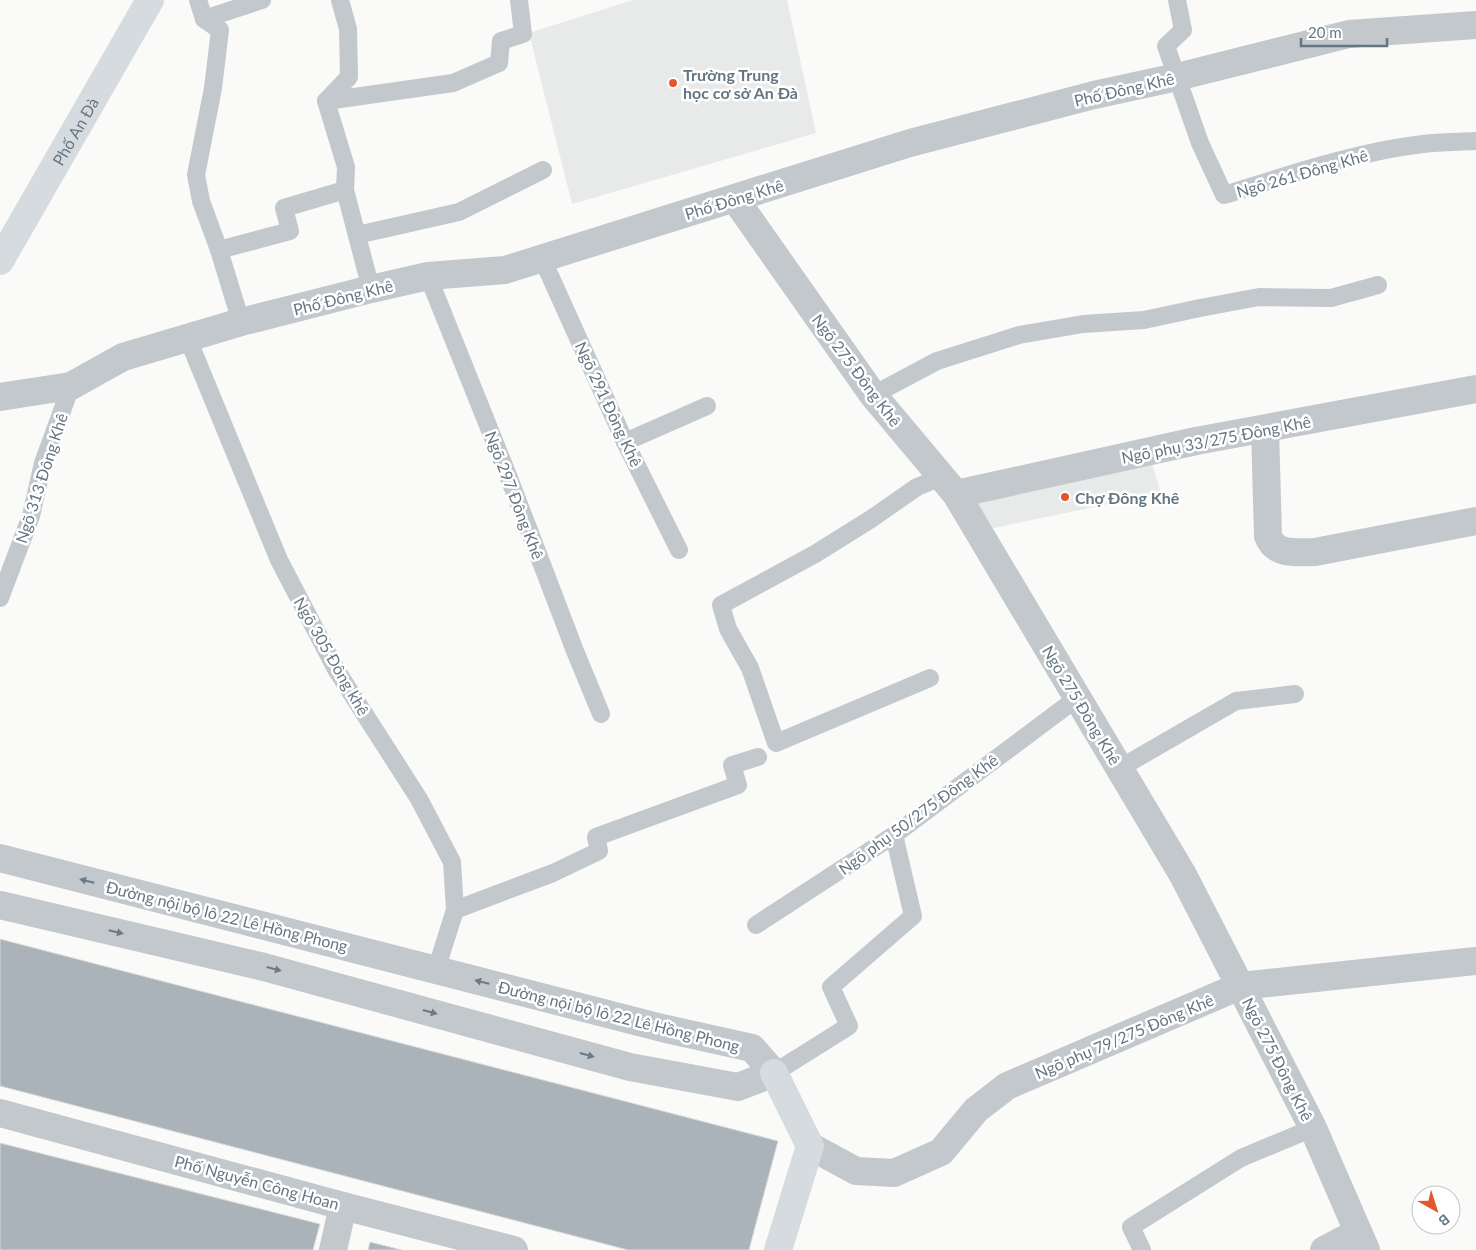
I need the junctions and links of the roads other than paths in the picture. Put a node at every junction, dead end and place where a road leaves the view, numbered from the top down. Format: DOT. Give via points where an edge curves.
graph roads {
  1 [pos="150,0"];
  2 [pos="198,0"];
  3 [pos="262,0"];
  4 [pos="340,0"];
  5 [pos="519,0"];
  6 [pos="1177,0"];
  7 [pos="204,18"];
  8 [pos="1476,24"];
  9 [pos="1177,77"];
  10 [pos="326,101"];
  11 [pos="1476,142"];
  12 [pos="543,170"];
  13 [pos="345,190"];
  14 [pos="735,198"];
  15 [pos="357,235"];
  16 [pos="219,250"];
  17 [pos="542,258"];
  18 [pos="0,261"];
  19 [pos="428,276"];
  20 [pos="1378,285"];
  21 [pos="371,288"];
  22 [pos="241,322"];
  23 [pos="188,339"];
  24 [pos="71,386"];
  25 [pos="1476,389"];
  26 [pos="873,396"];
  27 [pos="0,397"];
  28 [pos="707,406"];
  29 [pos="1265,429"];
  30 [pos="625,442"];
  31 [pos="949,486"];
  32 [pos="1476,521"];
  33 [pos="679,550"];
  34 [pos="0,598"];
  35 [pos="930,678"];
  36 [pos="1295,694"];
  37 [pos="1077,698"];
  38 [pos="601,714"];
  39 [pos="758,756"];
  40 [pos="1120,768"];
  41 [pos="894,835"];
  42 [pos="0,858"];
  43 [pos="0,905"];
  44 [pos="455,910"];
  45 [pos="756,925"];
  46 [pos="1476,961"];
  47 [pos="436,970"];
  48 [pos="1240,986"];
  49 [pos="774,1073"];
  50 [pos="0,1112"];
  51 [pos="1313,1128"];
  52 [pos="810,1146"];
  53 [pos="343,1206"];
  54 [pos="1362,1241"];
  55 [pos="333,1250"];
  56 [pos="514,1250"];
  57 [pos="778,1250"];
  58 [pos="1142,1250"];
  59 [pos="1324,1250"];
  1 -- 18 [label="street, Phố An Đà"];
  2 -- 7 [label="lane"];
  3 -- 7 [label="lane"];
  4 -- 10 [label="lane" via="348,29 349,78"];
  5 -- 10 [label="lane" via="523,34 501,41 499,63 453,84"];
  6 -- 9 [label="lane" via="1183,30 1166,46"];
  7 -- 16 [label="lane" via="220,30 213,88 196,175 201,201"];
  8 -- 9 [label="street, Phố Đông Khê" via="1349,34"];
  9 -- 11 [label="lane, Ngõ 261 Đông Khê" via="1200,143 1224,195 1358,156 1422,144"];
  9 -- 14 [label="street, Phố Đông Khê" via="910,143"];
  10 -- 13 [label="lane" via="346,166"];
  12 -- 15 [label="lane" via="459,212"];
  13 -- 15 [label="lane"];
  13 -- 16 [label="lane" via="284,208 290,231"];
  14 -- 17 [label="street, Phố Đông Khê"];
  14 -- 26 [label="street, Ngõ 275 Đông Khê"];
  15 -- 21 [label="lane"];
  16 -- 22 [label="lane"];
  17 -- 19 [label="street, Phố Đông Khê" via="505,270"];
  17 -- 30 [label="lane, Ngõ 291 Đông Khê"];
  19 -- 21 [label="street, Phố Đông Khê"];
  19 -- 38 [label="lane, Ngõ 297 Đông Khê"];
  20 -- 26 [label="lane" via="1331,298 1259,297 1144,320 1082,324 1019,335 937,361"];
  21 -- 22 [label="street, Phố Đông Khê"];
  22 -- 23 [label="street, Phố Đông Khê"];
  23 -- 24 [label="street, Phố Đông Khê" via="123,357"];
  23 -- 44 [label="lane, Ngõ 305 Đông khê" via="279,560 337,671 419,799 452,862"];
  24 -- 27 [label="street, Phố Đông Khê"];
  24 -- 34 [label="lane, Ngõ 313 Đông Khê" via="43,463 31,516"];
  25 -- 29 [label="street, Ngõ phụ 33/275 Đông Khê"];
  26 -- 31 [label="street, Ngõ 275 Đông Khê"];
  28 -- 30 [label="lane"];
  29 -- 31 [label="street, Ngõ phụ 33/275 Đông Khê"];
  29 -- 32 [label="street" via="1268,536 1279,550 1315,552"];
  30 -- 33 [label="lane, Ngõ 291 Đông Khê"];
  31 -- 35 [label="lane" via="917,487 815,554 721,605 728,628 750,668 776,743"];
  31 -- 37 [label="street, Ngõ 275 Đông Khê"];
  36 -- 40 [label="lane" via="1236,702"];
  37 -- 40 [label="street, Ngõ 275 Đông Khê"];
  37 -- 41 [label="lane, Ngõ phụ 50/275 Đông Khê"];
  39 -- 44 [label="lane" via="732,765 738,785 596,837 599,851 553,873"];
  40 -- 48 [label="street, Ngõ 275 Đông Khê" via="1183,875"];
  41 -- 45 [label="lane, Ngõ phụ 50/275 Đông Khê"];
  41 -- 49 [label="lane" via="913,916 831,987 849,1026"];
  47 -- 42 [label="street, Đường nội bộ lô 22 Lê Hồng Phong, one-way"];
  43 -- 49 [label="street, one-way" via="264,966 630,1067 738,1088"];
  44 -- 47 [label="lane, Ngõ 305 Đông khê"];
  46 -- 48 [label="street, Ngõ phụ 79/275 Đông Khê"];
  49 -- 47 [label="street, Đường nội bộ lô 22 Lê Hồng Phong, one-way" via="752,1048"];
  48 -- 51 [label="street, Ngõ 275 Đông Khê"];
  48 -- 52 [label="street, Ngõ phụ 79/275 Đông Khê" via="1007,1086 976,1110 941,1152 894,1174 856,1171"];
  49 -- 52 [label="street"];
  50 -- 53 [label="street, Phố Nguyễn Công Hoan"];
  51 -- 54 [label="street, Ngõ 275 Đông Khê"];
  51 -- 58 [label="lane" via="1241,1158 1131,1227"];
  52 -- 57 [label="street"];
  53 -- 55 [label="street"];
  53 -- 56 [label="street, Phố Nguyễn Công Hoan"];
  54 -- 59 [label="street"];
}
